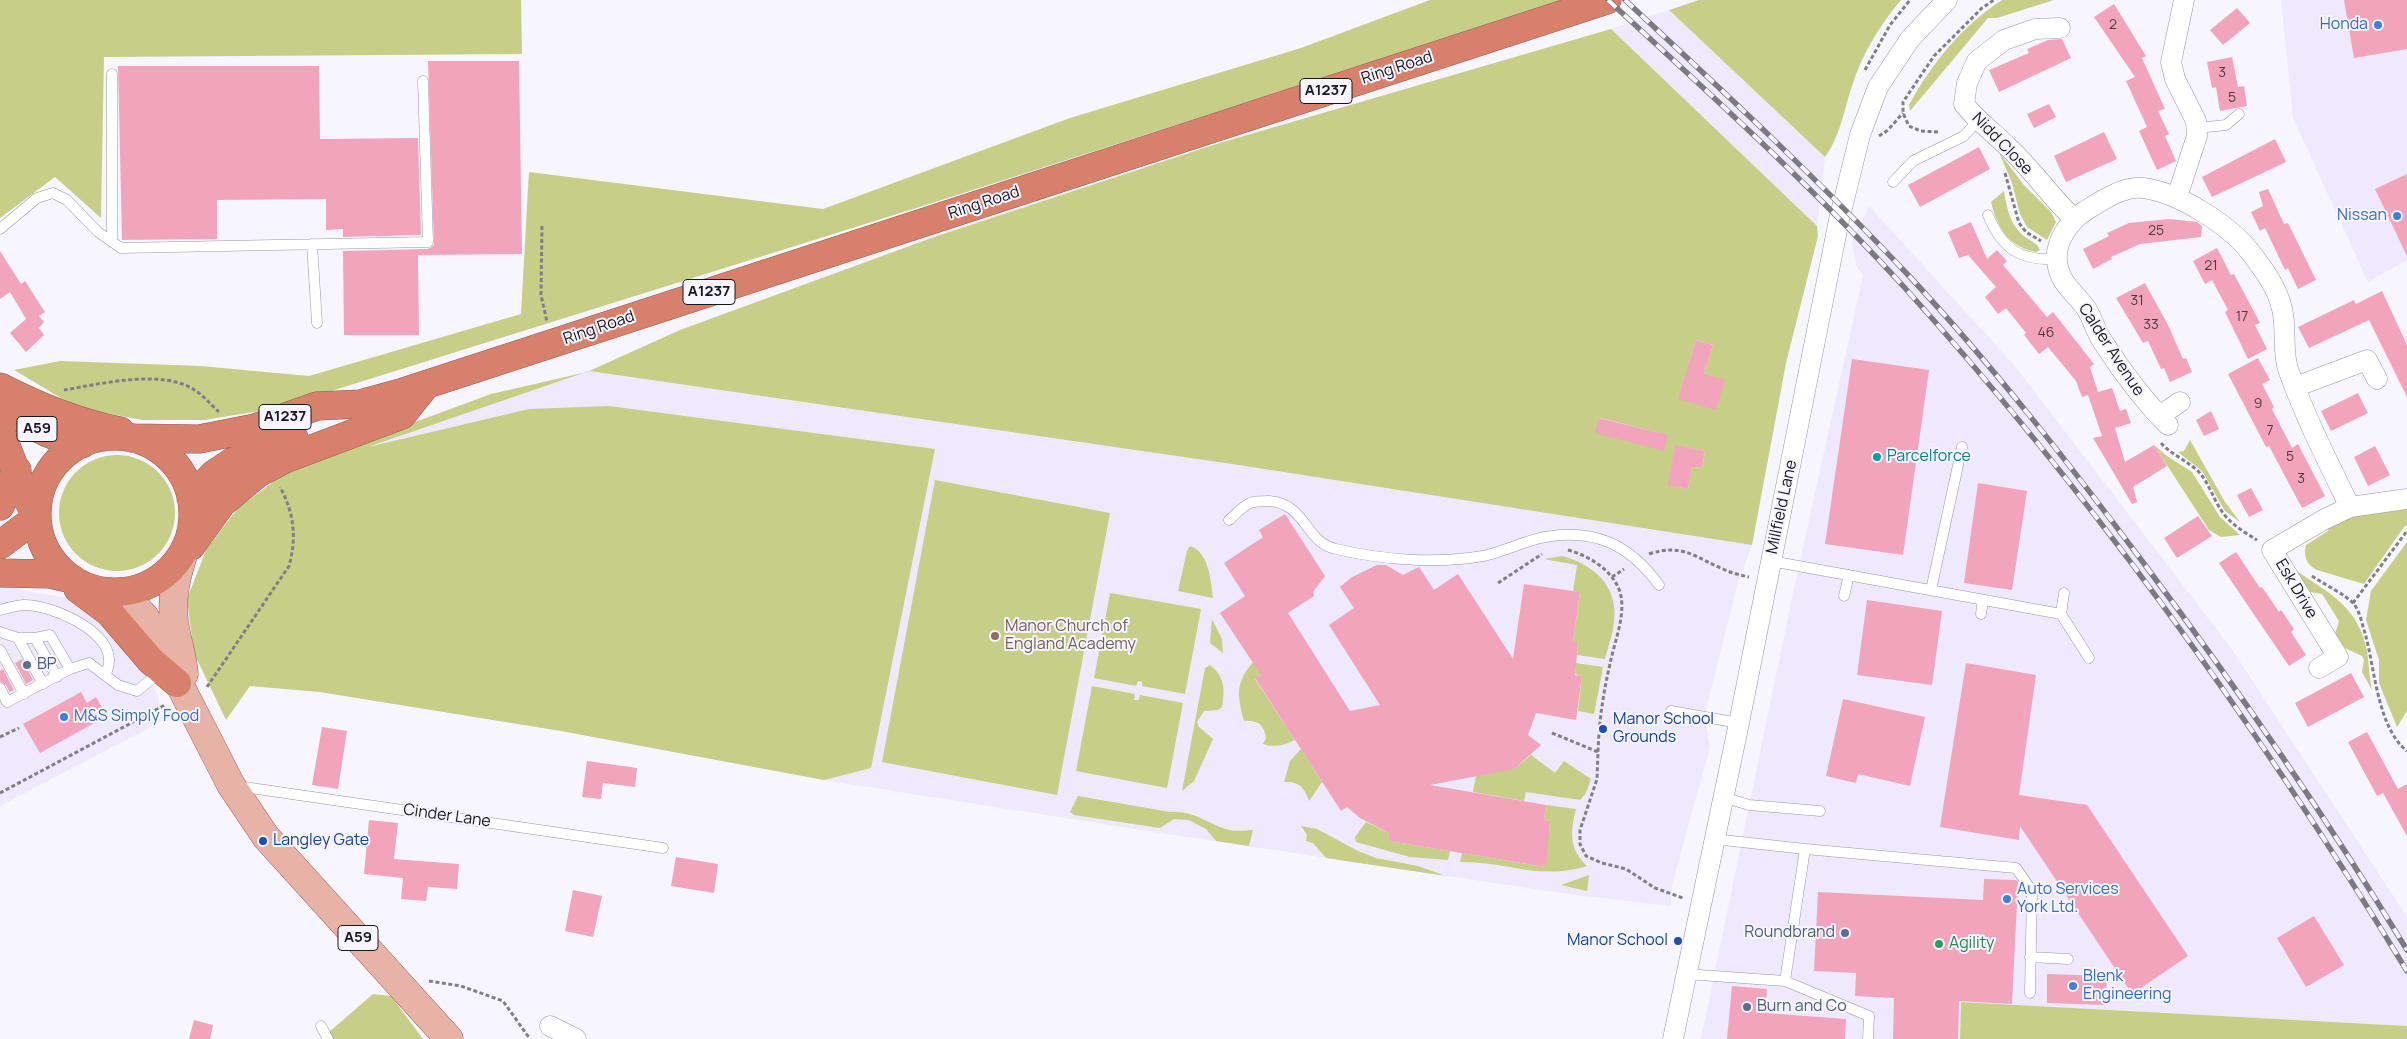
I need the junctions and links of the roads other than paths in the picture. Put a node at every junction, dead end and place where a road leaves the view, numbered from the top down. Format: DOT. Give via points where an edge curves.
graph roads {
  1 [pos="1607,0"];
  2 [pos="1947,0"];
  3 [pos="2184,0"];
  4 [pos="2060,28"];
  5 [pos="112,74"];
  6 [pos="424,81"];
  7 [pos="2239,114"];
  8 [pos="1977,120"];
  9 [pos="2197,128"];
  10 [pos="1893,182"];
  11 [pos="2177,197"];
  12 [pos="1988,215"];
  13 [pos="2074,218"];
  14 [pos="0,228"];
  15 [pos="112,242"];
  16 [pos="312,244"];
  17 [pos="2057,260"];
  18 [pos="317,323"];
  19 [pos="2377,379"];
  20 [pos="426,385"];
  21 [pos="2295,386"];
  22 [pos="0,387"];
  23 [pos="0,399"];
  24 [pos="2180,402"];
  25 [pos="360,404"];
  26 [pos="0,430"];
  27 [pos="143,438"];
  28 [pos="82,444"];
  29 [pos="1962,447"];
  30 [pos="17,470"];
  31 [pos="191,498"];
  32 [pos="2407,500"];
  33 [pos="0,506"];
  34 [pos="2350,507"];
  35 [pos="36,517"];
  36 [pos="1229,520"];
  37 [pos="0,545"];
  38 [pos="182,556"];
  39 [pos="1769,571"];
  40 [pos="0,572"];
  41 [pos="1848,576"];
  42 [pos="65,578"];
  43 [pos="1659,584"];
  44 [pos="1931,590"];
  45 [pos="122,592"];
  46 [pos="2064,593"];
  47 [pos="1844,596"];
  48 [pos="1983,600"];
  49 [pos="0,610"];
  50 [pos="1981,614"];
  51 [pos="2061,614"];
  52 [pos="0,632"];
  53 [pos="18,638"];
  54 [pos="35,638"];
  55 [pos="0,650"];
  56 [pos="2089,658"];
  57 [pos="2319,668"];
  58 [pos="70,669"];
  59 [pos="106,674"];
  60 [pos="56,677"];
  61 [pos="179,679"];
  62 [pos="43,684"];
  63 [pos="0,688"];
  64 [pos="24,694"];
  65 [pos="1671,711"];
  66 [pos="1739,723"];
  67 [pos="231,785"];
  68 [pos="1723,797"];
  69 [pos="1820,811"];
  70 [pos="1714,839"];
  71 [pos="663,848"];
  72 [pos="1805,849"];
  73 [pos="2030,957"];
  74 [pos="2068,958"];
  75 [pos="1685,974"];
  76 [pos="1786,981"];
  77 [pos="2030,993"];
  78 [pos="320,1026"];
  79 [pos="550,1026"];
  80 [pos="328,1039"];
  81 [pos="449,1039"];
  82 [pos="576,1039"];
  83 [pos="1674,1039"];
  84 [pos="1868,1039"];
  1 -- 20 [label="highway, Ring Road / A1237"];
  2 -- 39 [label="street, Millfield Lane" via="1910,39 1878,87 1860,136 1839,220"];
  3 -- 9 [label="street" via="2171,62 2175,79"];
  4 -- 8 [label="street, Nidd Close" via="2035,29 2004,40 1977,61 1967,83 1964,104"];
  5 -- 15 [label="lane"];
  6 -- 16 [label="lane" via="428,242"];
  7 -- 9 [label="lane" via="2226,125"];
  8 -- 10 [label="lane" via="1964,136 1913,161"];
  8 -- 13 [label="street, Nidd Close" via="2009,147"];
  9 -- 11 [label="street" via="2194,151"];
  11 -- 13 [label="street" via="2143,188 2127,190 2108,197"];
  11 -- 21 [label="street" via="2214,220 2250,252 2272,284 2282,309 2287,366"];
  12 -- 17 [label="lane" via="1995,232 2008,248 2025,256"];
  13 -- 17 [label="street" via="2057,247"];
  14 -- 15 [label="lane" via="37,198 53,193 67,200"];
  15 -- 16 [label="lane" via="121,248"];
  16 -- 18 [label="lane"];
  17 -- 24 [label="street, Calder Avenue" via="2066,286 2087,309 2100,337 2141,398 2163,420"];
  19 -- 21 [label="street" via="2366,360"];
  20 -- 25 [label="highway, Ring Road / A1237"];
  20 -- 38 [label="highway" via="402,415 285,458 244,483 222,503"];
  21 -- 34 [label="street"];
  22 -- 27 [label="highway" via="49,411"];
  23 -- 28 [label="highway, A59" via="42,432"];
  25 -- 27 [label="highway, Ring Road / A1237" via="317,406 255,428 199,439"];
  25 -- 31 [label="highway, Ring Road / A1237" via="324,427 232,462 214,474"];
  26 -- 30 [label="highway, A59"];
  27 -- 28 [label="highway" via="99,438"];
  27 -- 31 [label="highway" via="171,461 184,478"];
  28 -- 35 [label="highway" via="69,452 48,474"];
  29 -- 44 [label="lane"];
  30 -- 33 [label="highway"];
  30 -- 35 [label="highway, A59"];
  31 -- 38 [label="highway" via="192,524"];
  32 -- 34 [label="street, Esk Drive"];
  34 -- 57 [label="street, Esk Drive" via="2272,550 2338,657"];
  35 -- 37 [label="highway"];
  35 -- 42 [label="highway" via="44,547"];
  36 -- 43 [label="lane" via="1250,503 1282,502 1297,512 1315,537 1330,548 1403,559 1483,556 1545,537 1574,535 1600,538 1621,547 1637,559"];
  38 -- 45 [label="highway" via="164,574 137,589"];
  38 -- 61 [label="main road, A59" via="172,596 174,622 183,657"];
  39 -- 41 [label="lane"];
  39 -- 66 [label="street, Millfield Lane"];
  40 -- 42 [label="highway"];
  41 -- 44 [label="lane"];
  41 -- 47 [label="lane"];
  42 -- 45 [label="highway" via="96,590"];
  42 -- 61 [label="highway" via="110,613"];
  44 -- 48 [label="lane"];
  45 -- 61 [label="main road, A59" via="145,617"];
  46 -- 51 [label="lane"];
  48 -- 50 [label="lane"];
  48 -- 51 [label="lane"];
  49 -- 59 [label="lane" via="24,605 50,609 74,619 93,632 104,646 110,659"];
  51 -- 56 [label="lane"];
  52 -- 53 [label="lane"];
  53 -- 54 [label="lane"];
  53 -- 62 [label="lane"];
  54 -- 58 [label="lane" via="50,635"];
  54 -- 60 [label="lane"];
  55 -- 64 [label="lane"];
  58 -- 59 [label="lane" via="89,663"];
  58 -- 60 [label="lane"];
  59 -- 61 [label="lane" via="118,684 137,691 153,678"];
  60 -- 62 [label="lane"];
  61 -- 67 [label="main road, A59"];
  62 -- 64 [label="lane"];
  63 -- 64 [label="lane" via="7,702"];
  65 -- 66 [label="lane"];
  66 -- 68 [label="street, Millfield Lane"];
  67 -- 71 [label="lane, Cinder Lane"];
  67 -- 81 [label="main road, A59" via="286,861"];
  68 -- 69 [label="lane" via="1749,805"];
  68 -- 70 [label="street, Millfield Lane"];
  70 -- 72 [label="lane"];
  70 -- 75 [label="street, Millfield Lane"];
  72 -- 73 [label="lane" via="2016,868 2032,891"];
  72 -- 76 [label="lane"];
  73 -- 74 [label="lane"];
  73 -- 77 [label="lane"];
  75 -- 76 [label="lane"];
  75 -- 83 [label="street, Millfield Lane"];
  76 -- 84 [label="lane" via="1869,1016"];
  78 -- 80 [label="lane"];
  79 -- 82 [label="street"];
}
